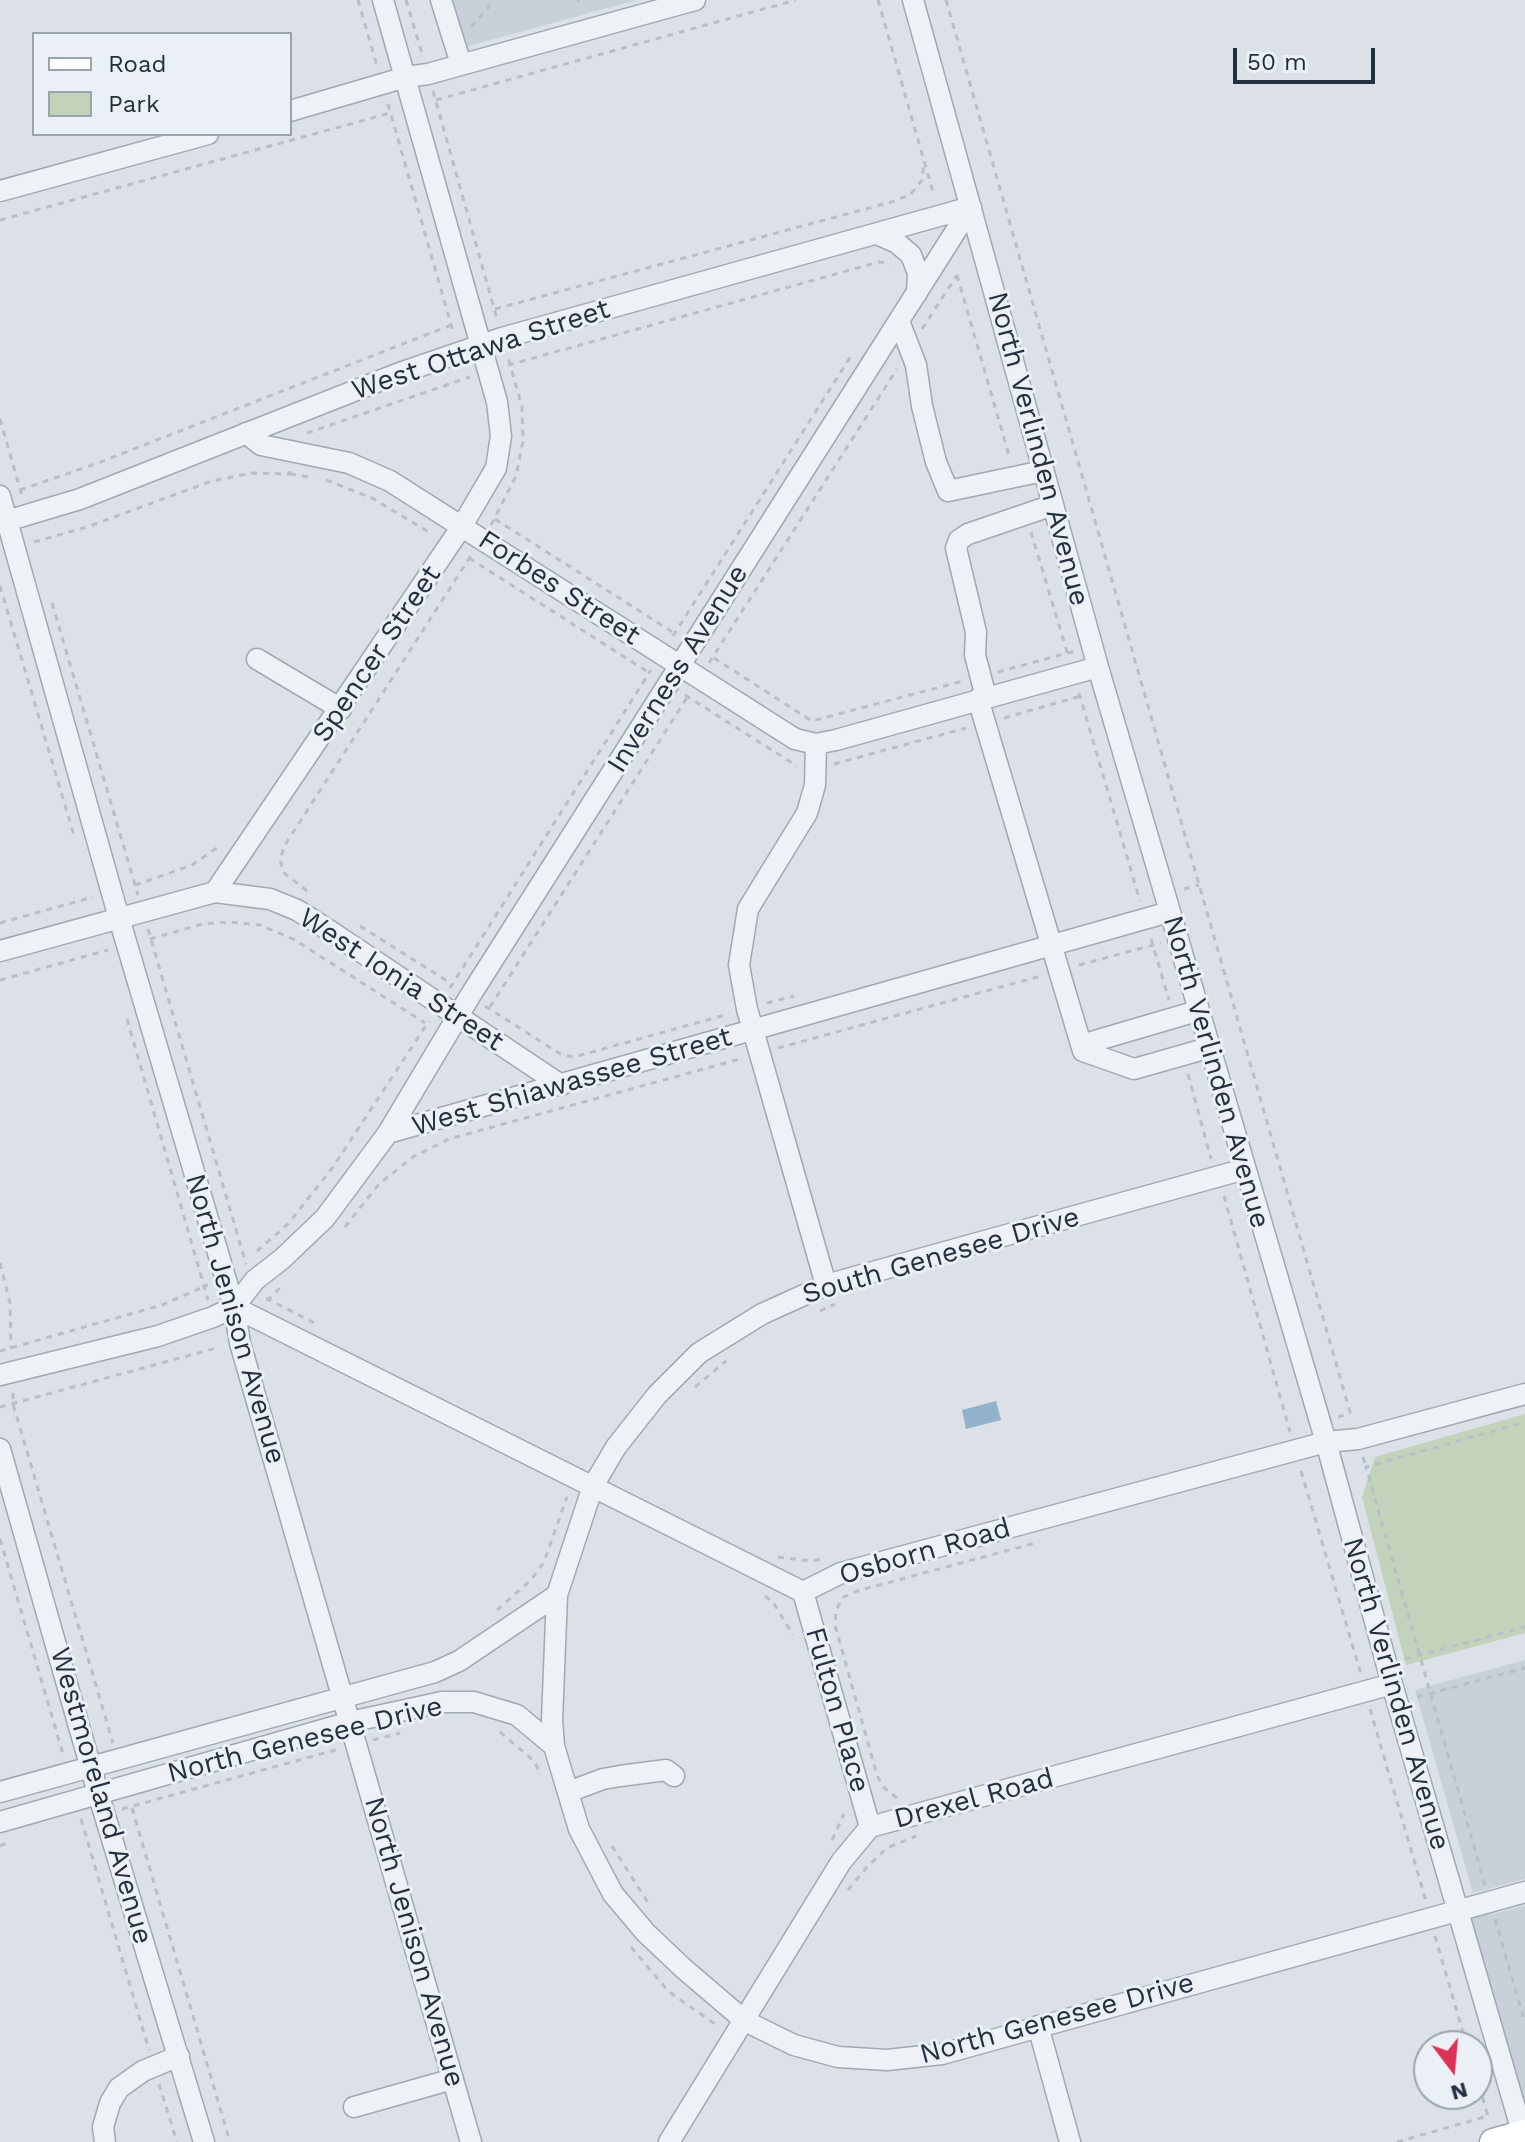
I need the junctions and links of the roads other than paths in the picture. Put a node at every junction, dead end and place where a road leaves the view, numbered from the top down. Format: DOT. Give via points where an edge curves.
graph roads {
  1 [pos="383,0"];
  2 [pos="441,0"];
  3 [pos="695,0"];
  4 [pos="913,0"];
  5 [pos="461,64"];
  6 [pos="406,77"];
  7 [pos="292,110"];
  8 [pos="201,136"];
  9 [pos="0,191"];
  10 [pos="971,207"];
  11 [pos="877,234"];
  12 [pos="917,293"];
  13 [pos="899,321"];
  14 [pos="481,345"];
  15 [pos="246,433"];
  16 [pos="1043,471"];
  17 [pos="0,496"];
  18 [pos="1053,505"];
  19 [pos="11,519"];
  20 [pos="462,526"];
  21 [pos="1095,656"];
  22 [pos="257,659"];
  23 [pos="680,666"];
  24 [pos="982,698"];
  25 [pos="341,709"];
  26 [pos="816,744"];
  27 [pos="215,892"];
  28 [pos="1166,903"];
  29 [pos="119,918"];
  30 [pos="1052,944"];
  31 [pos="0,951"];
  32 [pos="1197,1011"];
  33 [pos="458,1017"];
  34 [pos="752,1032"];
  35 [pos="1081,1045"];
  36 [pos="1208,1048"];
  37 [pos="561,1085"];
  38 [pos="388,1133"];
  39 [pos="1245,1169"];
  40 [pos="826,1285"];
  41 [pos="234,1307"];
  42 [pos="5,1373"];
  43 [pos="1525,1394"];
  44 [pos="1323,1432"];
  45 [pos="0,1449"];
  46 [pos="593,1486"];
  47 [pos="803,1592"];
  48 [pos="557,1595"];
  49 [pos="435,1672"];
  50 [pos="1392,1684"];
  51 [pos="343,1698"];
  52 [pos="442,1702"];
  53 [pos="359,1720"];
  54 [pos="554,1746"];
  55 [pos="91,1768"];
  56 [pos="674,1776"];
  57 [pos="0,1792"];
  58 [pos="568,1792"];
  59 [pos="98,1793"];
  60 [pos="0,1822"];
  61 [pos="870,1827"];
  62 [pos="1525,1892"];
  63 [pos="1458,1911"];
  64 [pos="1038,2026"];
  65 [pos="740,2029"];
  66 [pos="179,2056"];
  67 [pos="453,2079"];
  68 [pos="354,2107"];
  69 [pos="1524,2136"];
  70 [pos="105,2142"];
  71 [pos="204,2142"];
  72 [pos="471,2142"];
  73 [pos="669,2142"];
  74 [pos="1070,2142"];
  75 [pos="1493,2142"];
  1 -- 6 [label="street, Spencer Street"];
  2 -- 5 [label="street"];
  3 -- 5 [label="street"];
  4 -- 10 [label="street, North Verlinden Avenue"];
  5 -- 6 [label="street"];
  6 -- 7 [label="street"];
  6 -- 14 [label="street, Spencer Street"];
  8 -- 9 [label="street"];
  10 -- 11 [label="street, West Ottawa Street"];
  10 -- 12 [label="street, Inverness Avenue"];
  10 -- 16 [label="street, North Verlinden Avenue"];
  11 -- 12 [label="street" via="911,255 918,273"];
  11 -- 14 [label="street, West Ottawa Street"];
  12 -- 13 [label="street, Inverness Avenue"];
  13 -- 16 [label="street" via="916,365 936,462 948,491"];
  13 -- 23 [label="street, Inverness Avenue"];
  14 -- 15 [label="street, West Ottawa Street"];
  14 -- 20 [label="street, Spencer Street" via="501,436 496,468"];
  15 -- 19 [label="street, West Ottawa Street" via="93,494"];
  15 -- 20 [label="street, Forbes Street" via="261,445 349,463 390,481"];
  16 -- 18 [label="street, North Verlinden Avenue"];
  17 -- 19 [label="street, North Jenison Avenue"];
  18 -- 21 [label="street, North Verlinden Avenue"];
  18 -- 24 [label="street" via="968,534 956,548 976,632"];
  19 -- 29 [label="street, North Jenison Avenue"];
  20 -- 23 [label="street, Forbes Street"];
  20 -- 25 [label="street, Spencer Street"];
  21 -- 24 [label="street"];
  21 -- 28 [label="street, North Verlinden Avenue"];
  22 -- 25 [label="street"];
  23 -- 26 [label="street, Forbes Street" via="795,739"];
  23 -- 33 [label="street, Inverness Avenue"];
  24 -- 26 [label="street"];
  24 -- 30 [label="street"];
  25 -- 27 [label="street, Spencer Street"];
  26 -- 34 [label="street" via="815,785 807,813 748,909 739,965"];
  27 -- 29 [label="street, West Ionia Street"];
  27 -- 33 [label="street, West Ionia Street" via="270,899 297,910"];
  28 -- 30 [label="street, West Shiawassee Street"];
  28 -- 32 [label="street, North Verlinden Avenue"];
  29 -- 31 [label="street, West Ionia Street"];
  29 -- 41 [label="street, North Jenison Avenue"];
  30 -- 34 [label="street, West Shiawassee Street"];
  30 -- 35 [label="street"];
  32 -- 35 [label="street"];
  32 -- 36 [label="street, North Verlinden Avenue"];
  33 -- 37 [label="street, West Ionia Street"];
  33 -- 38 [label="street, Inverness Avenue"];
  34 -- 37 [label="street, West Shiawassee Street"];
  34 -- 40 [label="street"];
  35 -- 36 [label="street" via="1083,1051 1134,1069"];
  36 -- 39 [label="street, North Verlinden Avenue"];
  37 -- 38 [label="street, West Shiawassee Street"];
  38 -- 41 [label="street, West Shiawassee Street" via="325,1218 282,1259 250,1271"];
  39 -- 40 [label="street, South Genesee Drive"];
  39 -- 44 [label="street, North Verlinden Avenue"];
  40 -- 46 [label="street, South Genesee Drive" via="762,1314 699,1353 649,1405"];
  41 -- 42 [label="street, West Shiawassee Street" via="158,1336"];
  41 -- 46 [label="street, Osborn Road" via="265,1309"];
  41 -- 51 [label="street, North Jenison Avenue"];
  43 -- 44 [label="street, Osborn Road" via="1358,1439"];
  44 -- 47 [label="street, Osborn Road" via="841,1573"];
  44 -- 50 [label="street, North Verlinden Avenue"];
  45 -- 55 [label="street, Westmoreland Avenue"];
  46 -- 47 [label="street, Osborn Road"];
  46 -- 48 [label="street, South Genesee Drive"];
  47 -- 61 [label="street, Fulton Place"];
  48 -- 49 [label="street, North Genesee Drive"];
  48 -- 54 [label="street, South Genesee Drive"];
  49 -- 51 [label="street, North Genesee Drive"];
  49 -- 52 [label="street"];
  50 -- 61 [label="street, Drexel Road"];
  50 -- 63 [label="street, North Verlinden Avenue"];
  51 -- 53 [label="street, North Jenison Avenue"];
  51 -- 55 [label="street, North Genesee Drive"];
  52 -- 53 [label="street, North Genesee Drive"];
  52 -- 54 [label="street, North Genesee Drive" via="474,1702 517,1715"];
  53 -- 59 [label="street, North Genesee Drive"];
  53 -- 67 [label="street, North Jenison Avenue"];
  54 -- 58 [label="street, North Genesee Drive"];
  55 -- 57 [label="street, North Genesee Drive"];
  55 -- 59 [label="street, Westmoreland Avenue"];
  56 -- 58 [label="street" via="666,1770 620,1776"];
  58 -- 65 [label="street, North Genesee Drive" via="579,1829 613,1894"];
  59 -- 60 [label="street, North Genesee Drive"];
  59 -- 66 [label="street, Westmoreland Avenue"];
  61 -- 65 [label="street, Drexel Road" via="841,1862"];
  62 -- 63 [label="street, North Genesee Drive"];
  63 -- 64 [label="street, North Genesee Drive"];
  63 -- 69 [label="street, North Verlinden Avenue"];
  64 -- 65 [label="street, North Genesee Drive" via="942,2054 887,2060 838,2057"];
  64 -- 74 [label="street"];
  65 -- 73 [label="street, Drexel Road"];
  66 -- 70 [label="street" via="119,2088 103,2127"];
  66 -- 71 [label="street, Westmoreland Avenue"];
  67 -- 68 [label="street"];
  67 -- 72 [label="street, North Jenison Avenue"];
  69 -- 75 [label="main road"];
}
